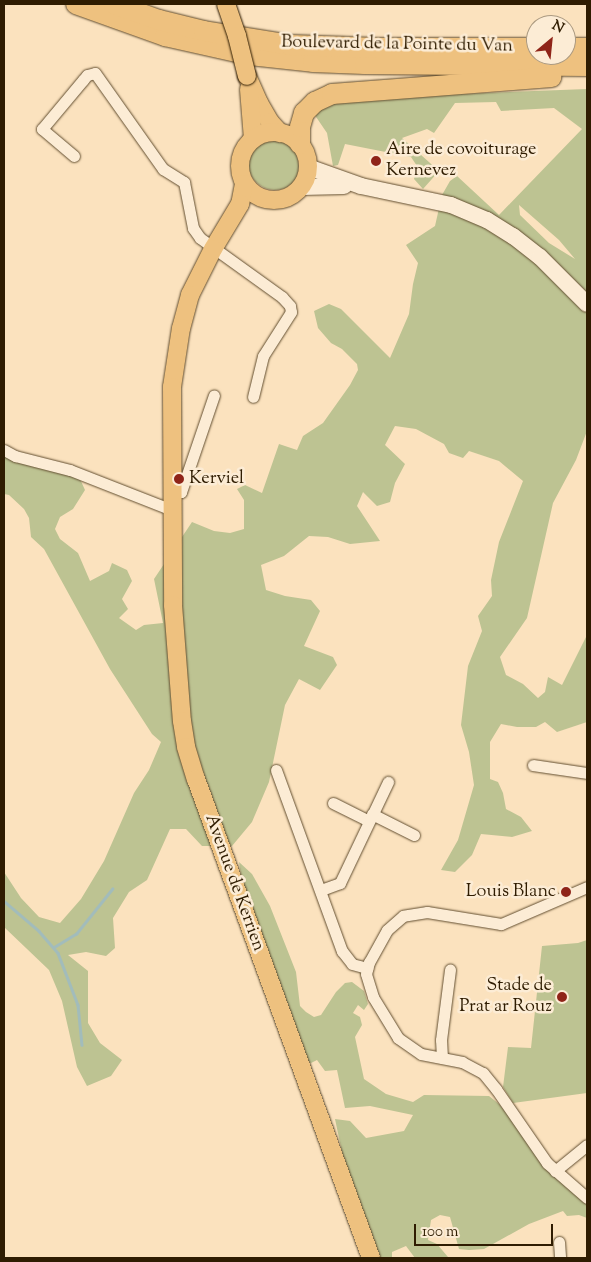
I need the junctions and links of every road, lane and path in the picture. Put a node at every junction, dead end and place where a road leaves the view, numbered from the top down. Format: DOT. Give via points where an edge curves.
graph roads {
  1 [pos="76,4"];
  2 [pos="114,4"];
  3 [pos="145,4"];
  4 [pos="226,4"];
  5 [pos="290,45"];
  6 [pos="526,48"];
  7 [pos="587,66"];
  8 [pos="587,74"];
  9 [pos="247,76"];
  10 [pos="280,133"];
  11 [pos="253,139"];
  12 [pos="300,144"];
  13 [pos="74,156"];
  14 [pos="308,167"];
  15 [pos="244,184"];
  16 [pos="361,186"];
  17 [pos="302,187"];
  18 [pos="263,199"];
  19 [pos="216,251"];
  20 [pos="587,304"];
  21 [pos="214,395"];
  22 [pos="254,397"];
  23 [pos="4,450"];
  24 [pos="172,492"];
  25 [pos="172,510"];
  26 [pos="533,765"];
  27 [pos="276,770"];
  28 [pos="587,772"];
  29 [pos="388,782"];
  30 [pos="333,803"];
  31 [pos="371,818"];
  32 [pos="414,836"];
  33 [pos="587,887"];
  34 [pos="321,890"];
  35 [pos="367,968"];
  36 [pos="450,970"];
  37 [pos="442,1058"];
  38 [pos="587,1145"];
  39 [pos="555,1171"];
  40 [pos="587,1198"];
  41 [pos="559,1242"];
  42 [pos="371,1258"];
  43 [pos="560,1258"];
  1 -- 7 [label="highway, Boulevard de la Pointe du Van" via="165,36 250,55 357,64"];
  2 -- 5 [label="highway, Boulevard de la Pointe du Van" via="204,31"];
  3 -- 5 [label="highway" via="180,17"];
  4 -- 9 [label="main road, bridge"];
  5 -- 6 [label="highway, Boulevard de la Pointe du Van"];
  8 -- 12 [label="highway" via="332,94 315,102 304,113"];
  9 -- 10 [label="main road" via="259,103"];
  9 -- 11 [label="main road"];
  10 -- 11 [label="main road" via="271,132"];
  10 -- 12 [label="main road"];
  11 -- 15 [label="main road" via="241,155 239,165"];
  12 -- 14 [label="main road"];
  13 -- 19 [label="street" via="42,129 87,75 95,73 163,169 184,182 193,228"];
  14 -- 16 [label="main road"];
  14 -- 17 [label="main road"];
  15 -- 18 [label="main road" via="255,196"];
  15 -- 19 [label="main road, Avenue de Kerrien" via="240,204"];
  16 -- 17 [label="main road"];
  16 -- 20 [label="main road" via="450,205 487,220 540,257"];
  17 -- 18 [label="main road" via="284,199"];
  18 -- 19 [label="main road, Avenue de Kerrien"];
  19 -- 22 [label="street" via="275,291 290,306 291,312 264,356"];
  19 -- 24 [label="main road, Avenue de Kerrien" via="176,357 171,400"];
  21 -- 24 [label="street" via="181,492"];
  23 -- 25 [label="street" via="15,456 70,470"];
  24 -- 25 [label="main road, Avenue de Kerrien"];
  25 -- 42 [label="main road, Avenue de Kerrien" via="174,626 186,747"];
  26 -- 28 [label="street"];
  27 -- 34 [label="street"];
  29 -- 31 [label="street"];
  30 -- 31 [label="street"];
  31 -- 32 [label="street"];
  31 -- 34 [label="street" via="340,883"];
  33 -- 35 [label="street" via="503,928 432,912 408,914 387,930"];
  34 -- 35 [label="street" via="346,956 352,964"];
  35 -- 37 [label="street" via="367,981 373,997 398,1038 415,1051"];
  36 -- 37 [label="street"];
  37 -- 39 [label="street" via="462,1062 483,1073"];
  38 -- 39 [label="street"];
  39 -- 40 [label="street"];
  41 -- 43 [label="street"];
}
